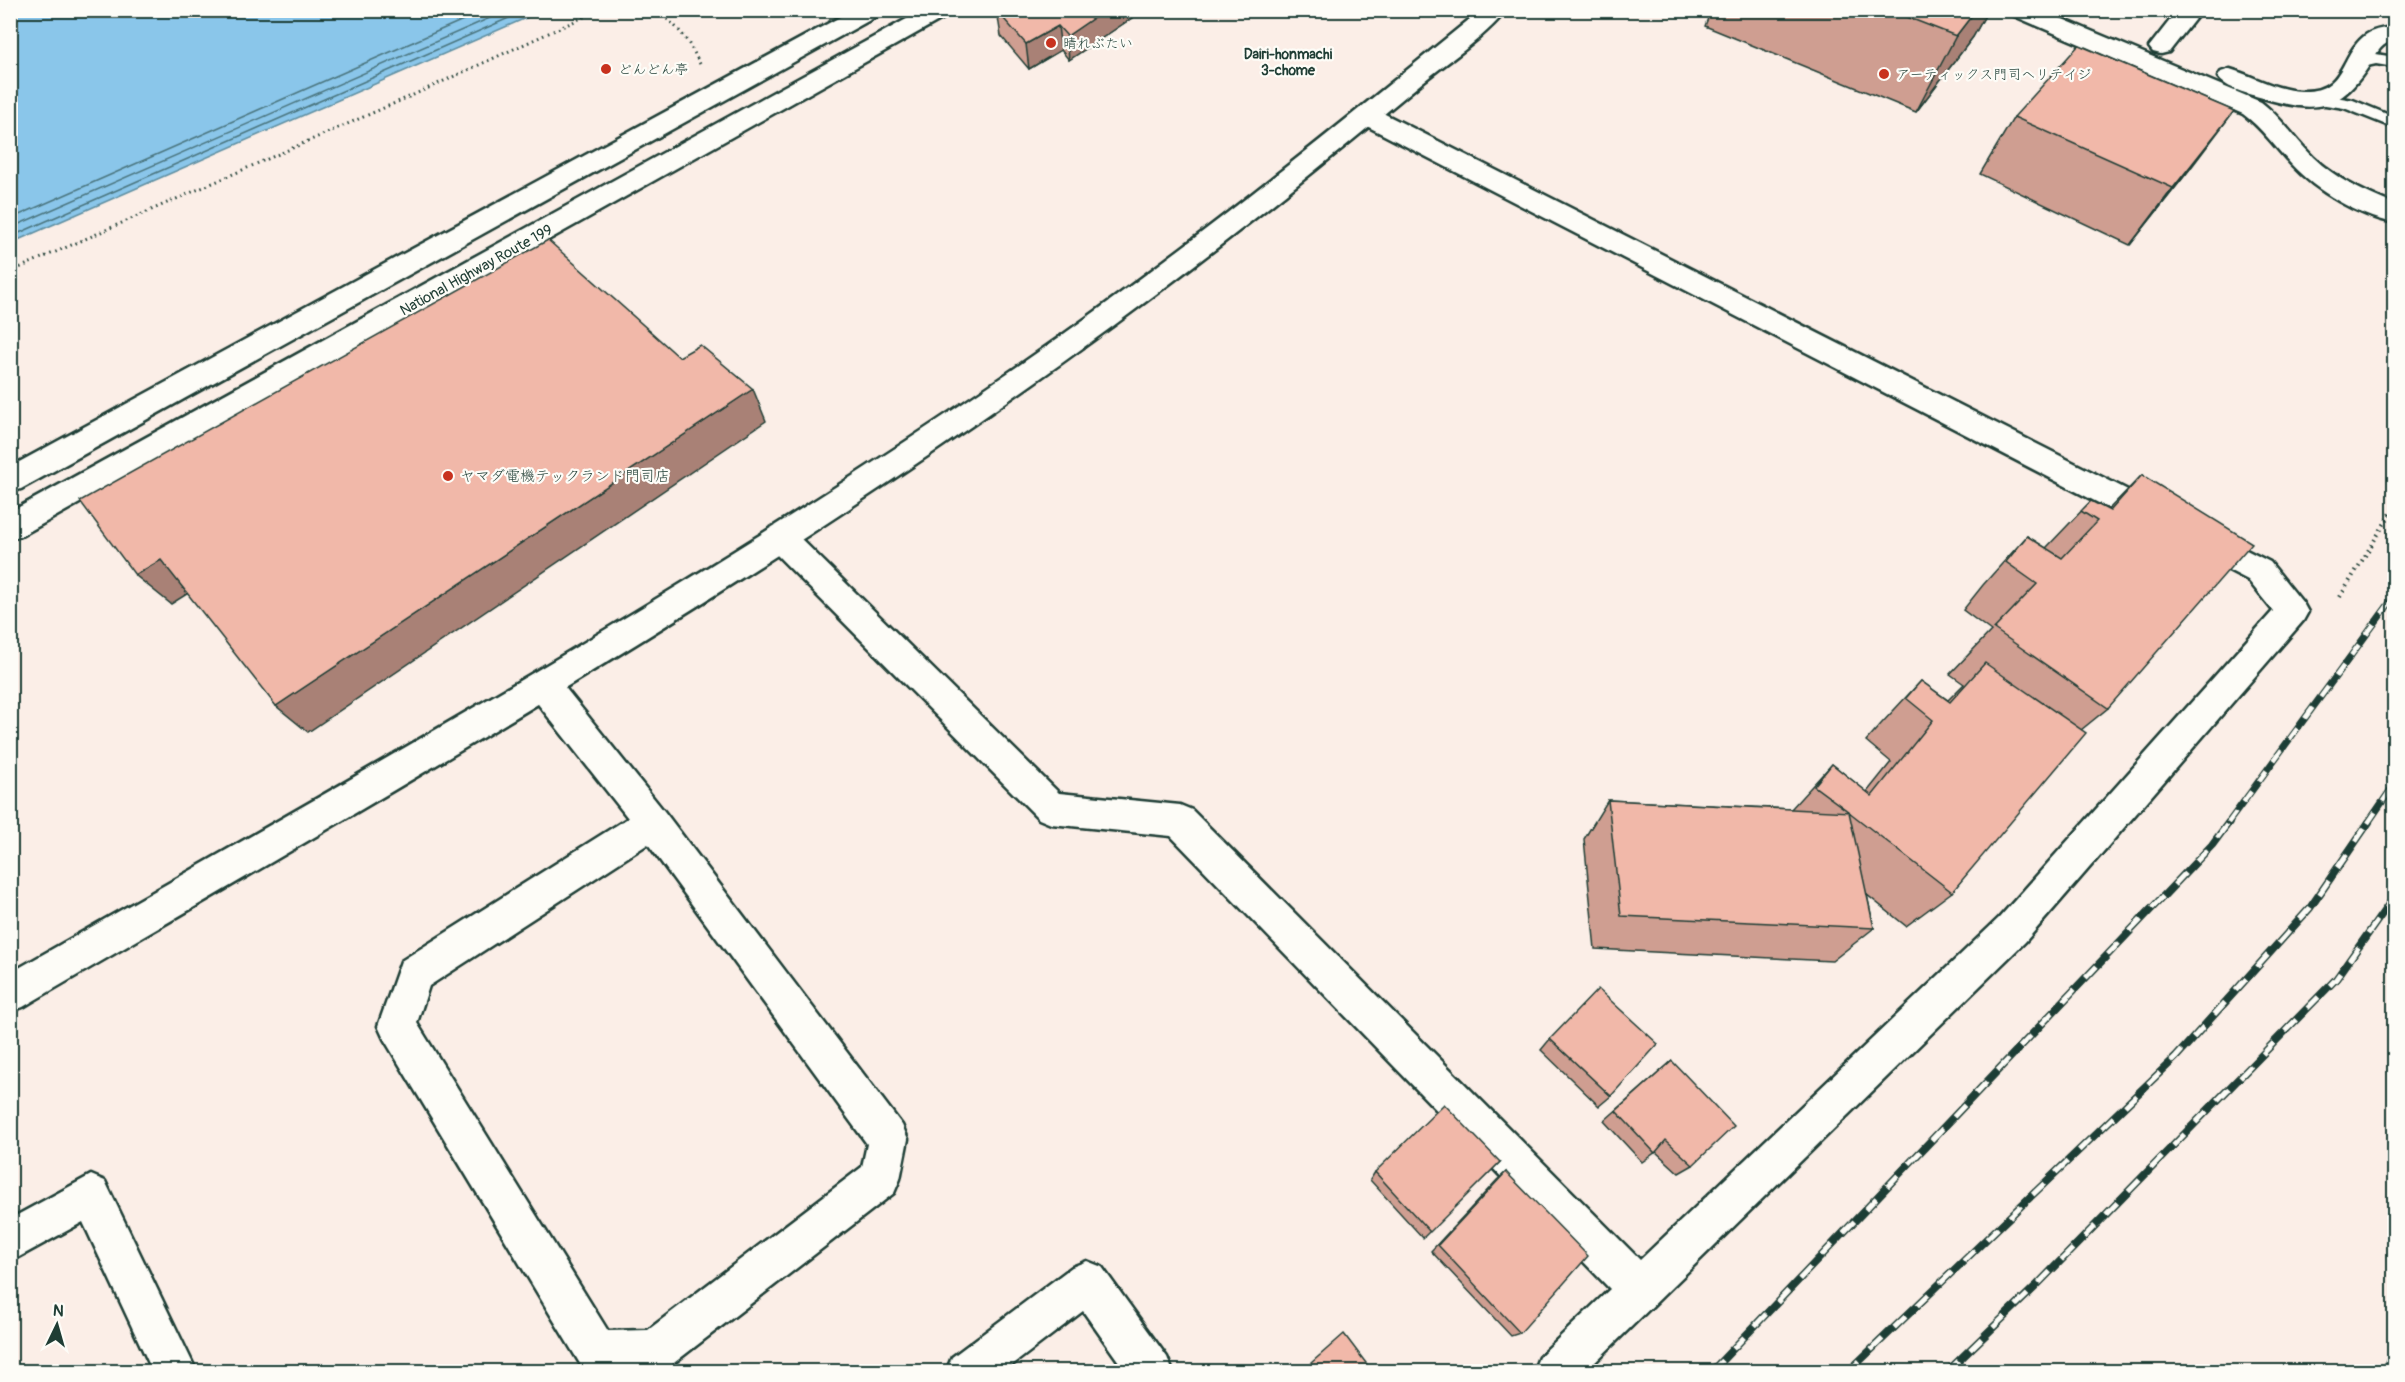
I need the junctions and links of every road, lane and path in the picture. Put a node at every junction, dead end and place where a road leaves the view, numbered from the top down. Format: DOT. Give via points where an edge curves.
graph roads {
  1 [pos="599,10"];
  2 [pos="653,10"];
  3 [pos="871,10"];
  4 [pos="941,10"];
  5 [pos="1496,10"];
  6 [pos="2019,10"];
  7 [pos="2071,10"];
  8 [pos="2191,10"];
  9 [pos="2394,34"];
  10 [pos="2161,47"];
  11 [pos="2394,62"];
  12 [pos="2358,63"];
  13 [pos="703,70"];
  14 [pos="2312,98"];
  15 [pos="1368,116"];
  16 [pos="2394,123"];
  17 [pos="2394,214"];
  18 [pos="10,272"];
  19 [pos="10,481"];
  20 [pos="2394,508"];
  21 [pos="10,527"];
  22 [pos="780,538"];
  23 [pos="2340,597"];
  24 [pos="543,685"];
  25 [pos="652,822"];
  26 [pos="10,994"];
  27 [pos="10,1242"];
  28 [pos="1640,1290"];
  29 [pos="176,1371"];
  30 [pos="967,1371"];
  31 [pos="1152,1371"];
  32 [pos="1554,1371"];
  1 -- 18 [label="path"];
  2 -- 13 [label="path" via="684,32"];
  3 -- 19 [label="main road"];
  4 -- 21 [label="main road, National Highway Route 199"];
  5 -- 15 [label="main road"];
  6 -- 17 [label="main road" via="2253,108 2321,177 2350,197"];
  7 -- 10 [label="main road"];
  8 -- 10 [label="main road"];
  9 -- 12 [label="main road" via="2371,41"];
  10 -- 14 [label="main road" via="2262,90"];
  11 -- 12 [label="lane" via="2376,59"];
  12 -- 14 [label="main road" via="2337,91"];
  14 -- 16 [label="lane" via="2347,104"];
  15 -- 22 [label="main road" via="1174,268 964,417"];
  15 -- 28 [label="main road" via="2259,571 2292,612 2012,930"];
  20 -- 23 [label="path"];
  22 -- 24 [label="main road"];
  22 -- 28 [label="main road" via="1051,808 1180,821"];
  24 -- 25 [label="main road"];
  24 -- 26 [label="main road"];
  25 -- 25 [label="main road" via="888,1139 880,1179 655,1351 597,1352 397,1026 414,974"];
  27 -- 29 [label="main road" via="92,1195"];
  28 -- 32 [label="main road"];
  30 -- 31 [label="main road" via="1087,1281"];
}
